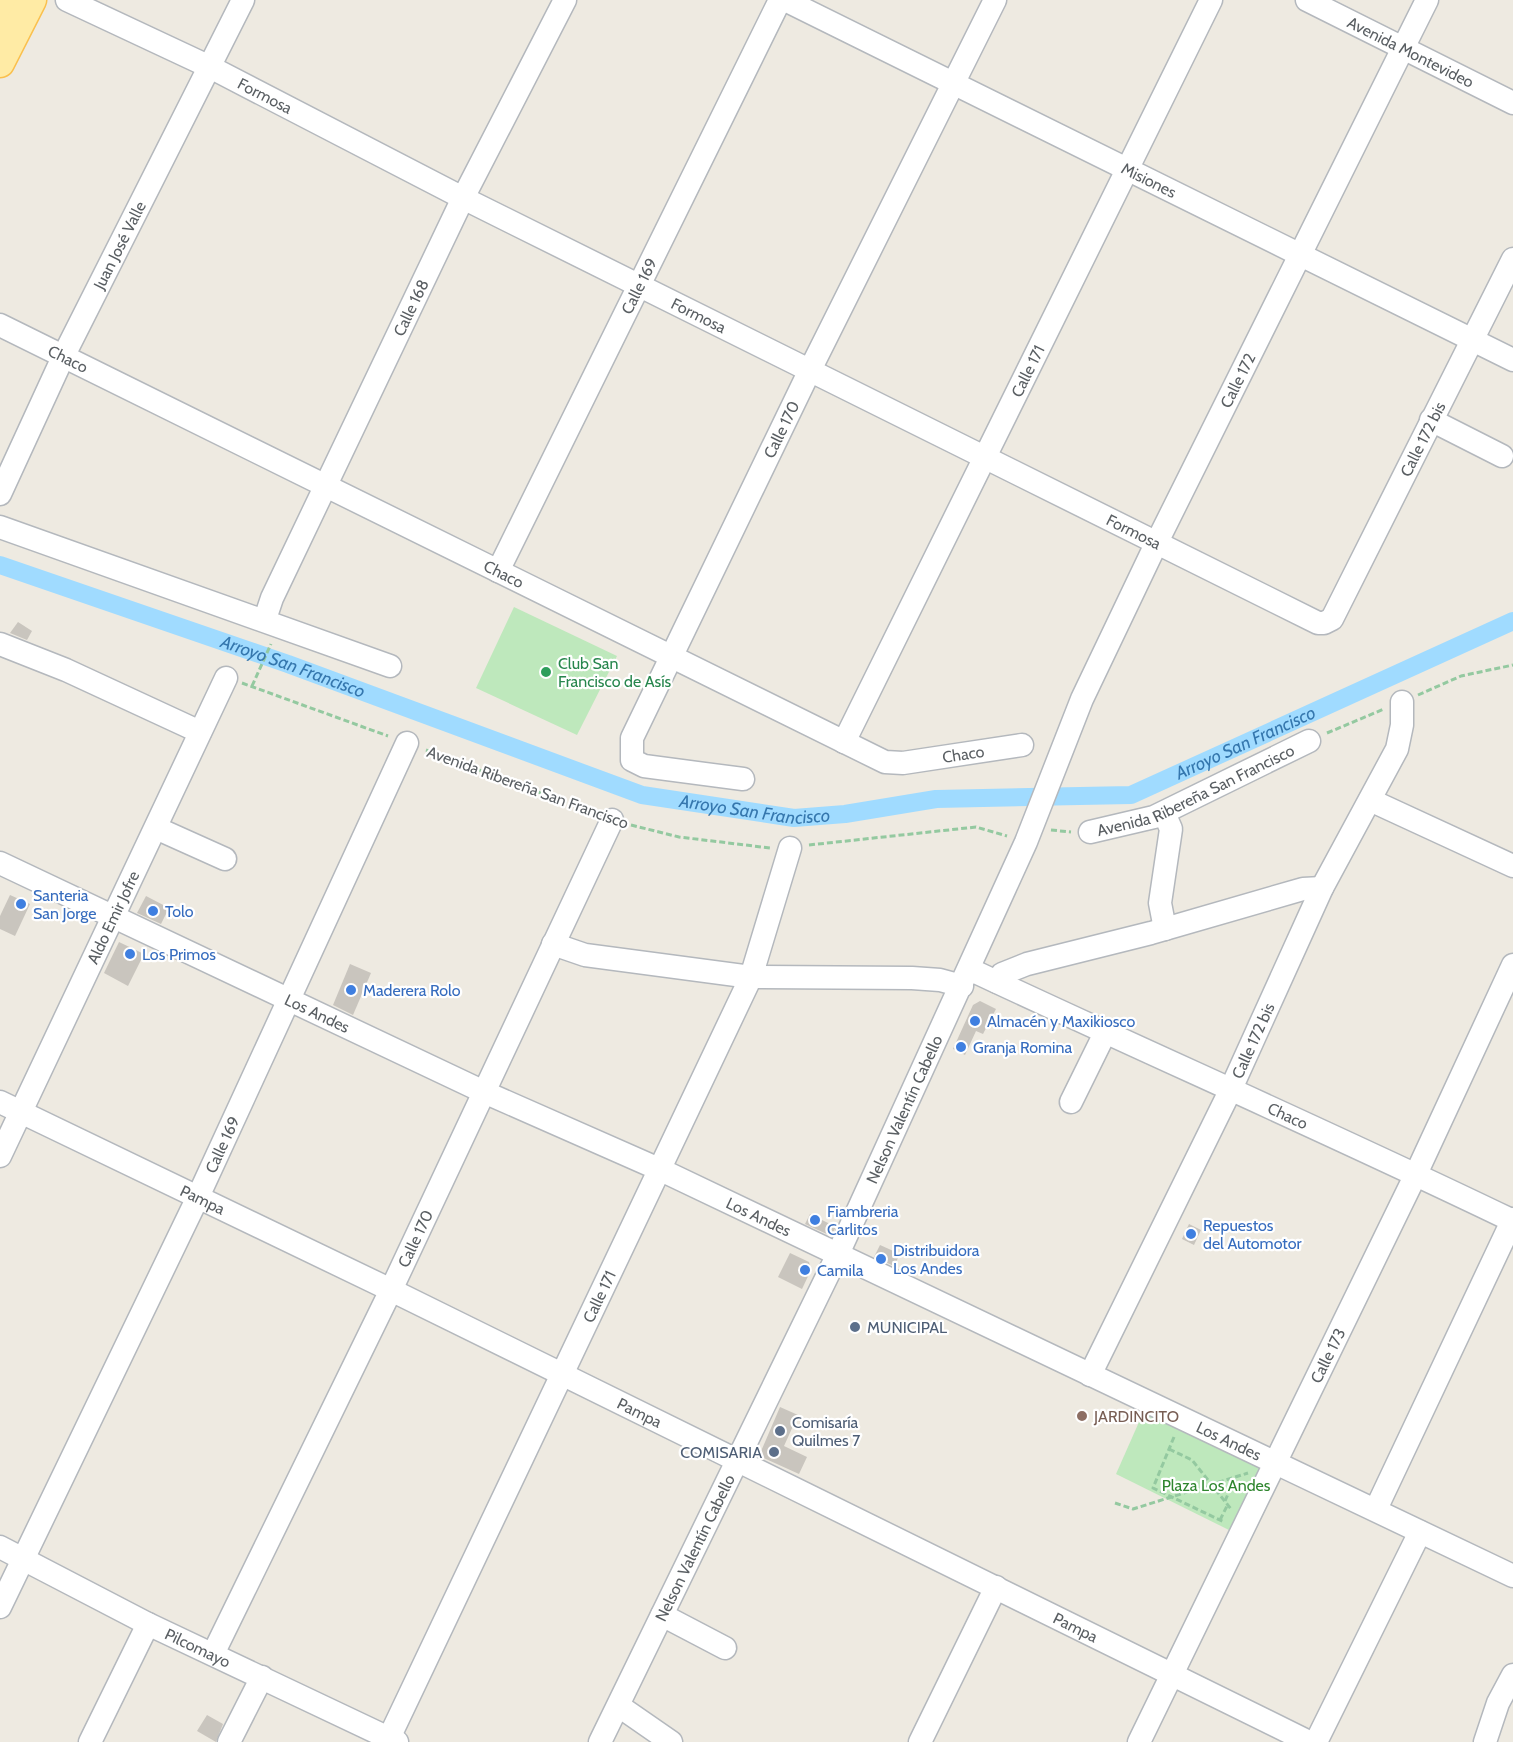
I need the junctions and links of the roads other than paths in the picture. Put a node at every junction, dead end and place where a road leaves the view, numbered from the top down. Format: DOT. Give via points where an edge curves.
graph roads {
  1 [pos="9,0"];
  2 [pos="32,0"];
  3 [pos="67,0"];
  4 [pos="243,0"];
  5 [pos="565,0"];
  6 [pos="782,0"];
  7 [pos="994,0"];
  8 [pos="1211,0"];
  9 [pos="1307,0"];
  10 [pos="1427,0"];
  11 [pos="0,18"];
  12 [pos="1402,49"];
  13 [pos="0,63"];
  14 [pos="210,67"];
  15 [pos="955,82"];
  16 [pos="1513,103"];
  17 [pos="1126,169"];
  18 [pos="463,198"];
  19 [pos="1299,256"];
  20 [pos="1513,259"];
  21 [pos="641,286"];
  22 [pos="0,325"];
  23 [pos="1472,338"];
  24 [pos="63,357"];
  25 [pos="1513,360"];
  26 [pos="809,372"];
  27 [pos="1431,420"];
  28 [pos="984,456"];
  29 [pos="1503,456"];
  30 [pos="326,488"];
  31 [pos="0,494"];
  32 [pos="0,527"];
  33 [pos="1156,544"];
  34 [pos="498,571"];
  35 [pos="1332,619"];
  36 [pos="270,628"];
  37 [pos="0,644"];
  38 [pos="670,657"];
  39 [pos="390,666"];
  40 [pos="226,678"];
  41 [pos="1402,702"];
  42 [pos="200,732"];
  43 [pos="844,741"];
  44 [pos="1309,741"];
  45 [pos="407,743"];
  46 [pos="1022,745"];
  47 [pos="1055,764"];
  48 [pos="743,779"];
  49 [pos="1370,800"];
  50 [pos="1164,813"];
  51 [pos="612,820"];
  52 [pos="156,828"];
  53 [pos="1090,832"];
  54 [pos="790,848"];
  55 [pos="225,859"];
  56 [pos="0,862"];
  57 [pos="1513,866"];
  58 [pos="1322,888"];
  59 [pos="114,918"];
  60 [pos="1165,929"];
  61 [pos="553,944"];
  62 [pos="1513,965"];
  63 [pos="751,977"];
  64 [pos="966,977"];
  65 [pos="997,982"];
  66 [pos="287,999"];
  67 [pos="1105,1033"];
  68 [pos="1230,1091"];
  69 [pos="484,1092"];
  70 [pos="0,1102"];
  71 [pos="1071,1102"];
  72 [pos="22,1112"];
  73 [pos="0,1156"];
  74 [pos="661,1170"];
  75 [pos="1416,1174"];
  76 [pos="197,1199"];
  77 [pos="1513,1220"];
  78 [pos="838,1254"];
  79 [pos="391,1290"];
  80 [pos="562,1375"];
  81 [pos="1090,1376"];
  82 [pos="736,1461"];
  83 [pos="1266,1472"];
  84 [pos="1376,1509"];
  85 [pos="1420,1532"];
  86 [pos="0,1547"];
  87 [pos="23,1558"];
  88 [pos="1513,1576"];
  89 [pos="996,1587"];
  90 [pos="0,1607"];
  91 [pos="662,1616"];
  92 [pos="148,1624"];
  93 [pos="725,1648"];
  94 [pos="213,1654"];
  95 [pos="1171,1674"];
  96 [pos="1513,1675"];
  97 [pos="262,1677"];
  98 [pos="619,1706"];
  99 [pos="386,1739"];
  100 [pos="90,1742"];
  101 [pos="230,1742"];
  102 [pos="600,1742"];
  103 [pos="671,1742"];
  104 [pos="920,1742"];
  105 [pos="1139,1742"];
  106 [pos="1309,1742"];
  107 [pos="1316,1742"];
  108 [pos="1485,1742"];
  1 -- 11 [label="main road"];
  2 -- 13 [label="main road"];
  3 -- 14 [label="street, Formosa"];
  4 -- 14 [label="street, Juan José Valle"];
  5 -- 18 [label="street, Calle 168"];
  6 -- 15 [label="street, Misiones"];
  6 -- 21 [label="street, Calle 169"];
  7 -- 15 [label="street, Calle 170"];
  8 -- 17 [label="street, Calle 171"];
  9 -- 12 [label="street, Avenida Montevideo"];
  10 -- 12 [label="street, Calle 172"];
  12 -- 16 [label="street, Avenida Montevideo"];
  12 -- 19 [label="street, Calle 172"];
  14 -- 18 [label="street, Formosa"];
  14 -- 24 [label="street, Juan José Valle"];
  15 -- 17 [label="street, Misiones"];
  15 -- 26 [label="street, Calle 170"];
  17 -- 19 [label="street, Misiones"];
  17 -- 28 [label="street, Calle 171"];
  18 -- 21 [label="street, Formosa"];
  18 -- 30 [label="street, Calle 168"];
  19 -- 23 [label="street, Misiones"];
  19 -- 33 [label="street, Calle 172"];
  20 -- 23 [label="street, Calle 172 bis"];
  21 -- 26 [label="street, Formosa"];
  21 -- 34 [label="street, Calle 169"];
  22 -- 24 [label="street, Chaco"];
  23 -- 25 [label="street, Misiones"];
  23 -- 27 [label="street, Calle 172 bis"];
  24 -- 30 [label="street, Chaco"];
  24 -- 31 [label="street, Juan José Valle"];
  26 -- 28 [label="street, Formosa"];
  26 -- 38 [label="street, Calle 170"];
  27 -- 29 [label="street"];
  27 -- 35 [label="street, Calle 172 bis"];
  28 -- 33 [label="street, Formosa"];
  28 -- 43 [label="street, Calle 171"];
  30 -- 34 [label="street, Chaco"];
  30 -- 36 [label="street, Calle 168" via="272,598"];
  32 -- 36 [label="street"];
  33 -- 35 [label="street, Formosa" via="1318,623"];
  33 -- 47 [label="street, Calle 172"];
  34 -- 38 [label="street, Chaco"];
  36 -- 39 [label="street"];
  37 -- 42 [label="street"];
  38 -- 43 [label="street, Chaco"];
  38 -- 48 [label="street, Calle 170" via="632,738 632,759 644,766"];
  40 -- 42 [label="street, Aldo Emir Jofre"];
  41 -- 49 [label="street, Calle 172 bis" via="1397,749"];
  42 -- 52 [label="street, Aldo Emir Jofre"];
  43 -- 46 [label="street, Chaco" via="894,764"];
  44 -- 50 [label="street, Avenida Ribereña San Francisco"];
  45 -- 66 [label="street, Calle 169"];
  47 -- 64 [label="street, Nelson Valentín Cabello" via="1030,833"];
  49 -- 57 [label="street"];
  49 -- 58 [label="street, Calle 172 bis"];
  50 -- 53 [label="street, Avenida Ribereña San Francisco"];
  50 -- 60 [label="street" via="1171,829 1160,903"];
  51 -- 61 [label="street, Calle 170"];
  52 -- 55 [label="street"];
  52 -- 59 [label="street, Aldo Emir Jofre"];
  54 -- 63 [label="street, Calle 171"];
  56 -- 59 [label="street, Los Andes"];
  58 -- 60 [label="street" via="1303,889"];
  58 -- 68 [label="street, Calle 172 bis"];
  59 -- 66 [label="street, Los Andes"];
  59 -- 72 [label="street, Aldo Emir Jofre"];
  60 -- 65 [label="street" via="1027,964 1002,974"];
  61 -- 63 [label="street, Chaco" via="585,955"];
  61 -- 69 [label="street, Calle 170"];
  62 -- 75 [label="street, Calle 173"];
  63 -- 64 [label="street, Chaco"];
  63 -- 74 [label="street, Calle 171"];
  64 -- 65 [label="street, Chaco"];
  64 -- 78 [label="street, Nelson Valentín Cabello"];
  65 -- 67 [label="street, Chaco"];
  66 -- 69 [label="street, Los Andes"];
  66 -- 76 [label="street, Calle 169"];
  67 -- 68 [label="street, Chaco"];
  67 -- 71 [label="street"];
  68 -- 75 [label="street, Chaco"];
  68 -- 81 [label="street, Calle 172 bis"];
  69 -- 74 [label="street, Los Andes"];
  69 -- 79 [label="street, Calle 170"];
  70 -- 72 [label="street, Pampa"];
  72 -- 73 [label="street, Aldo Emir Jofre"];
  72 -- 76 [label="street, Pampa"];
  74 -- 78 [label="street, Los Andes"];
  74 -- 80 [label="street, Calle 171"];
  75 -- 77 [label="street, Chaco"];
  75 -- 83 [label="street, Calle 173"];
  76 -- 79 [label="street, Pampa"];
  76 -- 87 [label="street, Calle 169"];
  77 -- 84 [label="street"];
  78 -- 81 [label="street, Los Andes"];
  78 -- 82 [label="street, Nelson Valentín Cabello"];
  79 -- 80 [label="street, Pampa"];
  79 -- 94 [label="street, Calle 170"];
  80 -- 82 [label="street, Pampa"];
  80 -- 99 [label="street, Calle 171"];
  81 -- 83 [label="street, Los Andes" via="1180,1433"];
  82 -- 89 [label="street, Pampa"];
  82 -- 91 [label="street, Nelson Valentín Cabello"];
  83 -- 84 [label="street, Los Andes"];
  83 -- 95 [label="street, Calle 173"];
  84 -- 85 [label="street, Los Andes"];
  85 -- 88 [label="street, Los Andes"];
  85 -- 107 [label="street"];
  86 -- 87 [label="street, Pilcomayo"];
  87 -- 90 [label="street, Calle 169"];
  87 -- 92 [label="street, Pilcomayo"];
  89 -- 95 [label="street, Pampa"];
  89 -- 104 [label="street"];
  91 -- 93 [label="street"];
  91 -- 98 [label="street, Nelson Valentín Cabello"];
  92 -- 94 [label="street, Pilcomayo"];
  92 -- 100 [label="street"];
  94 -- 97 [label="street, Pilcomayo"];
  95 -- 105 [label="street, Calle 173"];
  95 -- 106 [label="street, Pampa"];
  96 -- 108 [label="street" via="1498,1702"];
  97 -- 99 [label="street, Pilcomayo"];
  97 -- 101 [label="street"];
  98 -- 102 [label="street, Nelson Valentín Cabello"];
  98 -- 103 [label="street"];
}
